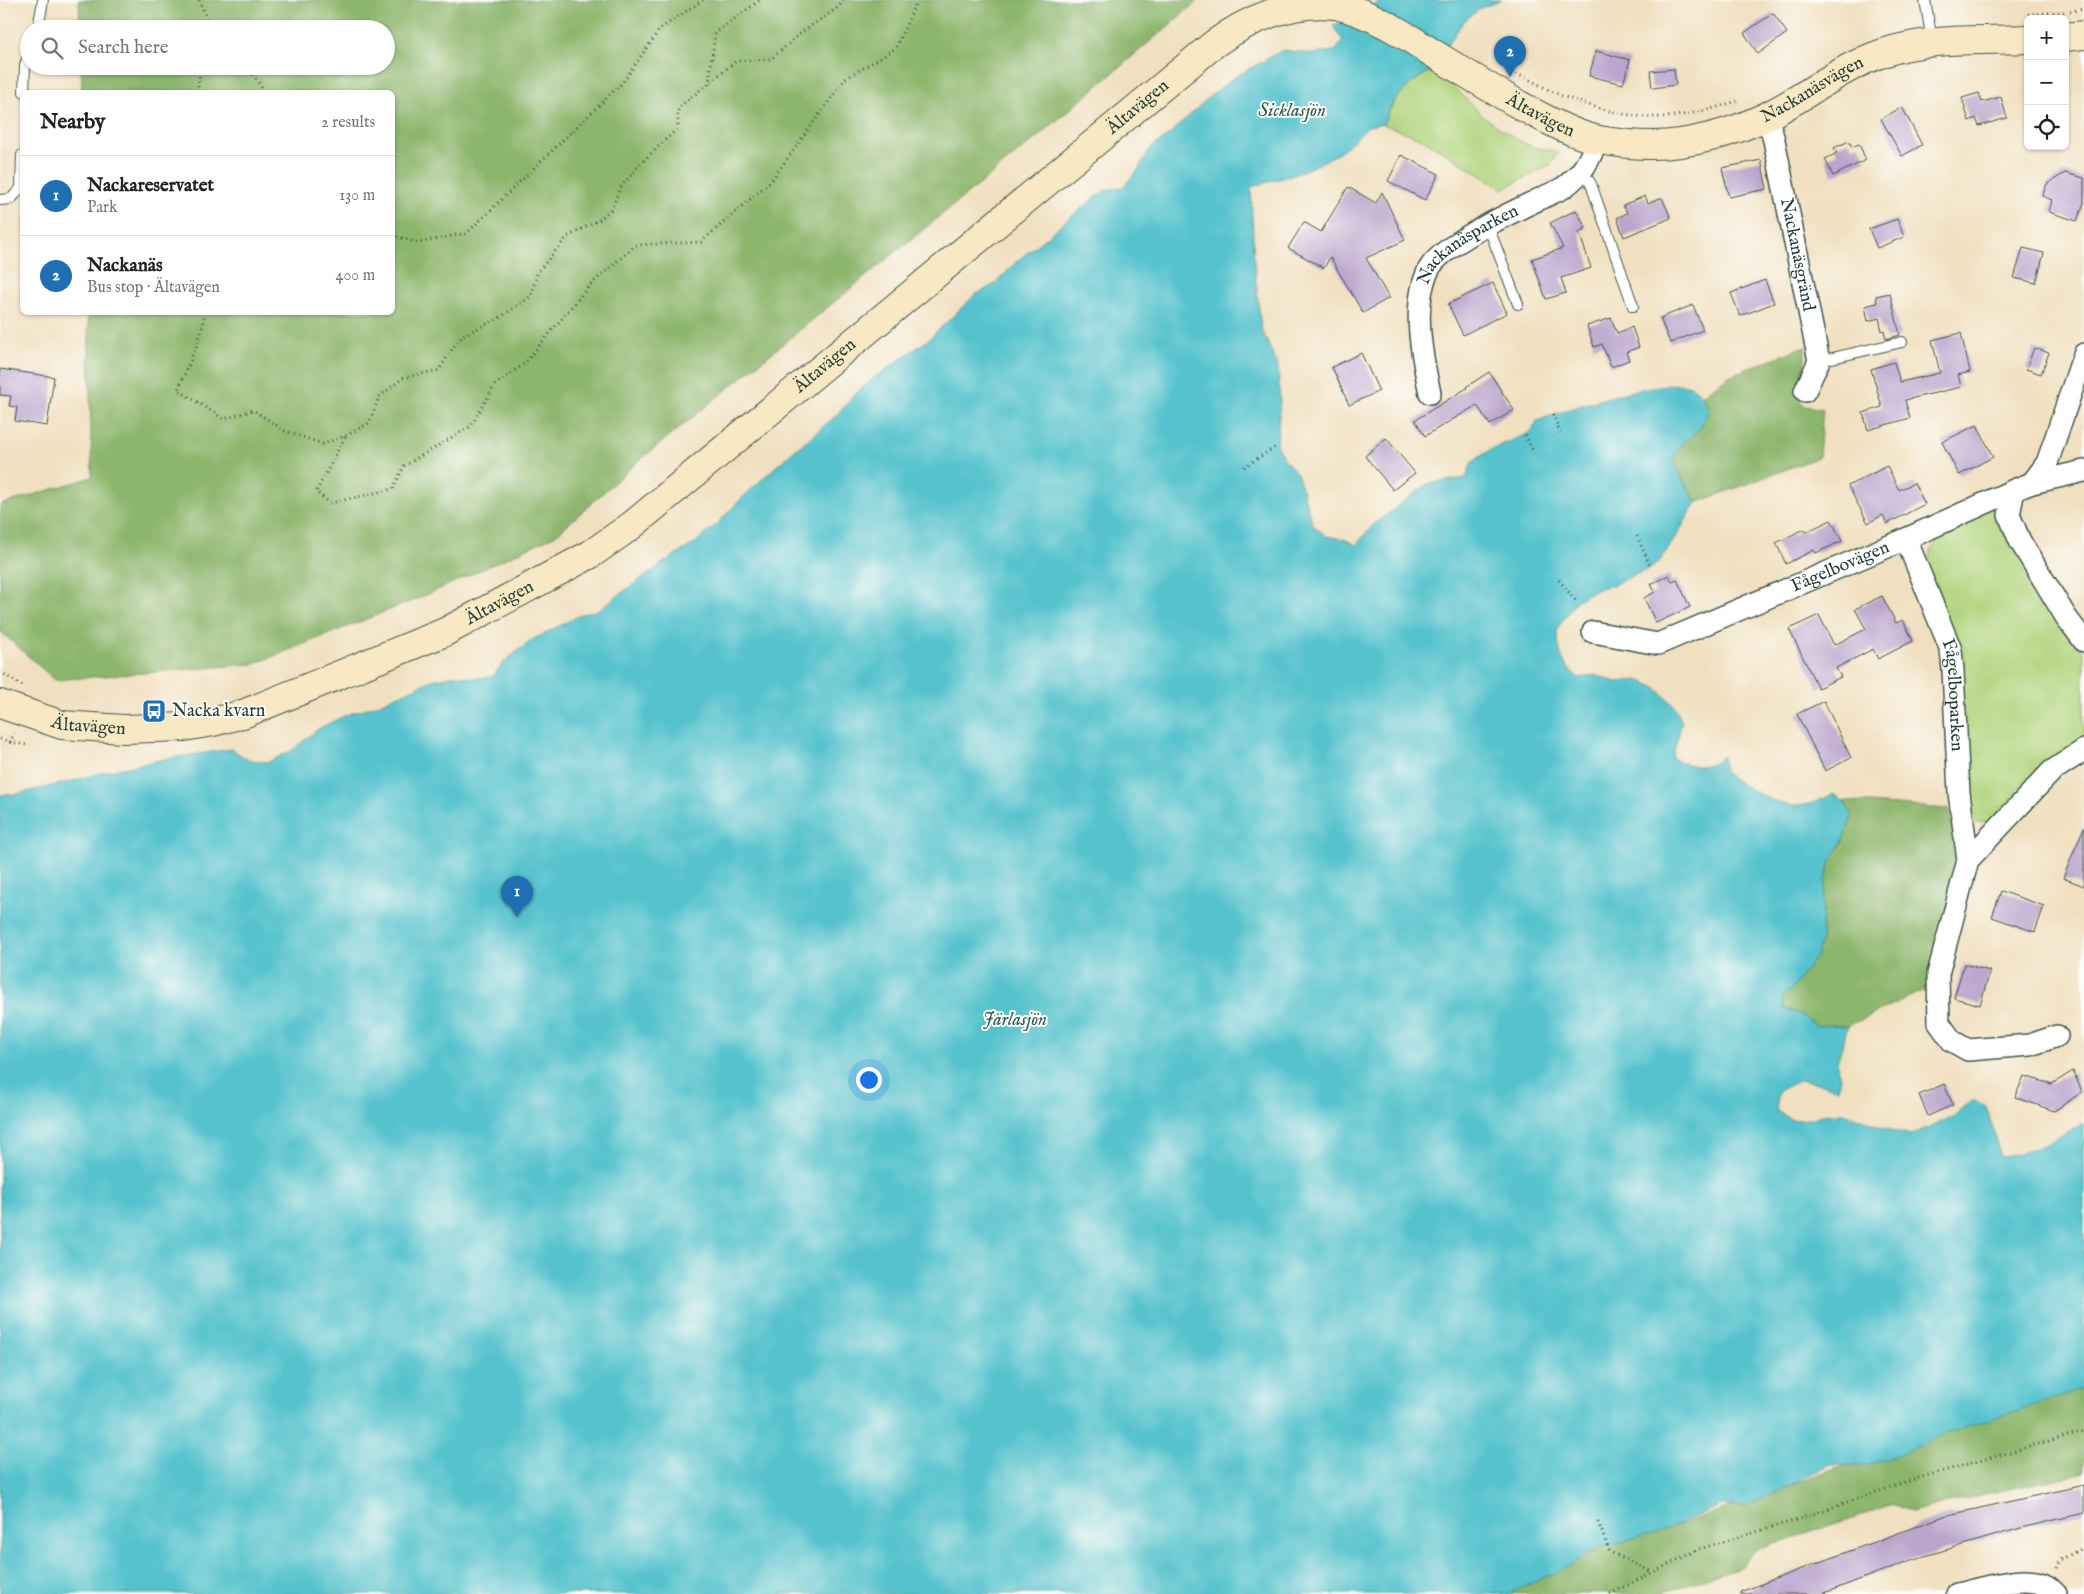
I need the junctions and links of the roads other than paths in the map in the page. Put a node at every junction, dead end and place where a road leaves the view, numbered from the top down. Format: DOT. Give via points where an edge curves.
graph roads {
  1 [pos="43,0"];
  2 [pos="1925,0"];
  3 [pos="1332,3"];
  4 [pos="40,20"];
  5 [pos="2024,26"];
  6 [pos="2084,36"];
  7 [pos="2069,37"];
  8 [pos="1933,42"];
  9 [pos="25,75"];
  10 [pos="24,90"];
  11 [pos="1766,116"];
  12 [pos="1598,140"];
  13 [pos="1583,172"];
  14 [pos="20,189"];
  15 [pos="0,200"];
  16 [pos="1488,226"];
  17 [pos="1518,304"];
  18 [pos="1633,306"];
  19 [pos="1902,342"];
  20 [pos="2084,354"];
  21 [pos="1819,361"];
  22 [pos="1805,391"];
  23 [pos="1430,393"];
  24 [pos="2084,471"];
  25 [pos="2023,486"];
  26 [pos="1906,539"];
  27 [pos="1593,632"];
  28 [pos="2084,641"];
  29 [pos="0,704"];
  30 [pos="2084,750"];
  31 [pos="1968,860"];
  32 [pos="2058,1036"];
  33 [pos="2051,1590"];
  34 [pos="1957,1594"];
  1 -- 4 [label="lane"];
  2 -- 8 [label="lane"];
  3 -- 12 [label="main road, Ältavägen" via="1373,18 1565,129"];
  3 -- 29 [label="main road, Ältavägen" via="1300,4 1271,12 1236,28 631,526 591,554 445,632 243,714 184,727 124,729 62,725"];
  5 -- 8 [label="main road, Nackanäsvägen"];
  6 -- 7 [label="main road"];
  8 -- 11 [label="main road, Nackanäsvägen" via="1874,57"];
  9 -- 10 [label="lane"];
  11 -- 12 [label="main road, Nackanäsvägen" via="1727,131 1682,142 1653,145"];
  11 -- 21 [label="street, Nackanäsgränd" via="1774,140"];
  12 -- 13 [label="street, Nackanäsparken"];
  13 -- 16 [label="street, Nackanäsparken" via="1562,188"];
  13 -- 18 [label="lane"];
  14 -- 15 [label="lane" via="11,199"];
  16 -- 17 [label="lane"];
  16 -- 23 [label="street, Nackanäsparken" via="1450,246 1430,267 1424,280 1418,322"];
  19 -- 21 [label="lane"];
  20 -- 25 [label="street" via="2047,463"];
  21 -- 22 [label="street"];
  24 -- 25 [label="street, Fågelbovägen"];
  25 -- 26 [label="street, Fågelbovägen"];
  25 -- 28 [label="street" via="2009,515 2020,541"];
  26 -- 27 [label="street, Fågelbovägen" via="1658,644"];
  26 -- 31 [label="street, Fågelboparken" via="1951,650 1959,793"];
  30 -- 31 [label="street, Fågelboparken" via="2052,771"];
  31 -- 32 [label="street, Fågelboparken" via="1938,974 1939,1023 1952,1040 1968,1050 2030,1045"];
  33 -- 34 [label="street" via="2030,1581 2010,1582"];
}
